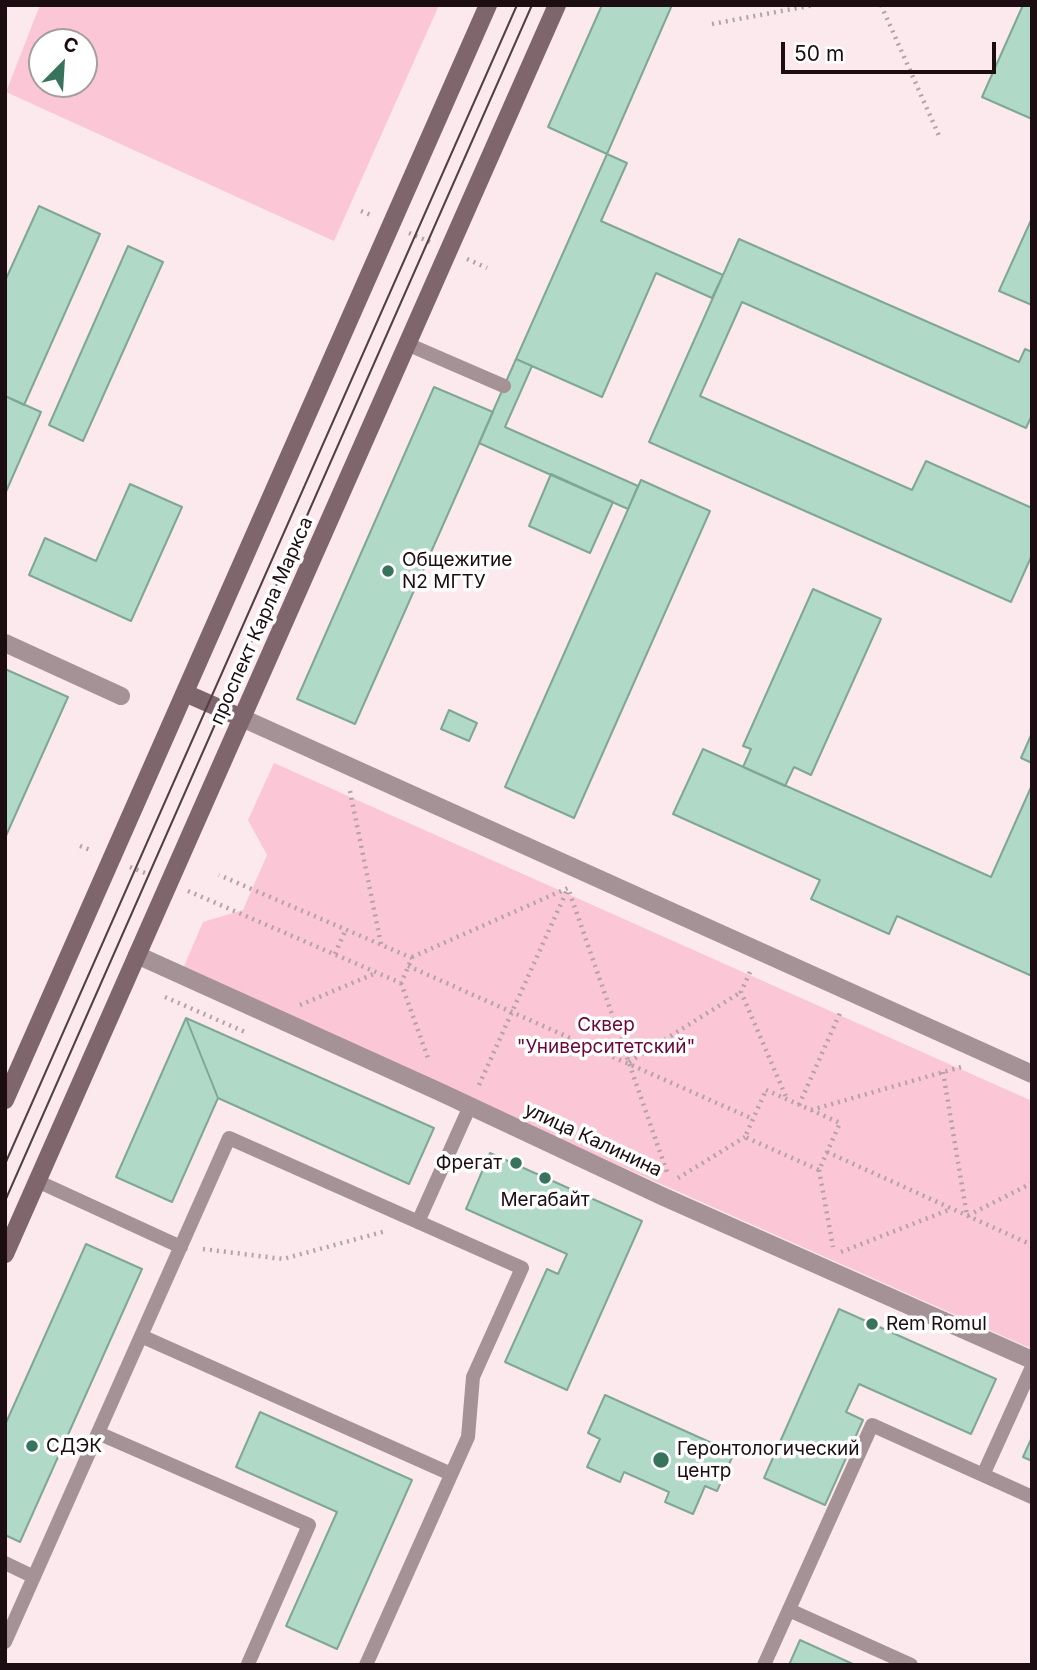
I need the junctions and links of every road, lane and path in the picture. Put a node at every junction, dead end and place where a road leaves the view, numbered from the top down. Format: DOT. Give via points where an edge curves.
graph roads {
  1 [pos="488,5"];
  2 [pos="557,5"];
  3 [pos="814,5"];
  4 [pos="881,5"];
  5 [pos="712,24"];
  6 [pos="940,138"];
  7 [pos="361,211"];
  8 [pos="391,225"];
  9 [pos="448,250"];
  10 [pos="487,268"];
  11 [pos="407,344"];
  12 [pos="504,386"];
  13 [pos="5,643"];
  14 [pos="185,693"];
  15 [pos="121,696"];
  16 [pos="242,718"];
  17 [pos="345,764"];
  18 [pos="80,846"];
  19 [pos="111,859"];
  20 [pos="577,869"];
  21 [pos="219,874"];
  22 [pos="169,883"];
  23 [pos="568,888"];
  24 [pos="346,929"];
  25 [pos="381,944"];
  26 [pos="759,951"];
  27 [pos="335,954"];
  28 [pos="137,955"];
  29 [pos="412,957"];
  30 [pos="408,966"];
  31 [pos="376,972"];
  32 [pos="401,983"];
  33 [pos="741,992"];
  34 [pos="850,992"];
  35 [pos="512,1012"];
  36 [pos="273,1017"];
  37 [pos="996,1058"];
  38 [pos="628,1063"];
  39 [pos="943,1072"];
  40 [pos="1032,1073"];
  41 [pos="440,1092"];
  42 [pos="5,1100"];
  43 [pos="788,1100"];
  44 [pos="799,1105"];
  45 [pos="470,1106"];
  46 [pos="810,1110"];
  47 [pos="753,1119"];
  48 [pos="745,1137"];
  49 [pos="827,1152"];
  50 [pos="819,1170"];
  51 [pos="37,1181"];
  52 [pos="1032,1183"];
  53 [pos="951,1209"];
  54 [pos="967,1216"];
  55 [pos="418,1222"];
  56 [pos="1032,1245"];
  57 [pos="181,1247"];
  58 [pos="5,1254"];
  59 [pos="141,1336"];
  60 [pos="1032,1360"];
  61 [pos="1032,1367"];
  62 [pos="98,1433"];
  63 [pos="451,1474"];
  64 [pos="983,1475"];
  65 [pos="1032,1497"];
  66 [pos="5,1563"];
  67 [pos="34,1577"];
  68 [pos="789,1610"];
  69 [pos="5,1642"];
  70 [pos="248,1664"];
  71 [pos="366,1665"];
  72 [pos="764,1665"];
  73 [pos="911,1665"];
  1 -- 8 [label="main road"];
  2 -- 9 [label="main road, проспект Карла Маркса"];
  3 -- 5 [label="path"];
  4 -- 6 [label="path"];
  7 -- 8 [label="path"];
  8 -- 9 [label="path"];
  8 -- 14 [label="main road"];
  9 -- 10 [label="path"];
  9 -- 11 [label="main road, проспект Карла Маркса"];
  11 -- 12 [label="lane"];
  11 -- 16 [label="main road, проспект Карла Маркса"];
  13 -- 15 [label="street"];
  14 -- 16 [label="main road"];
  14 -- 19 [label="main road"];
  16 -- 17 [label="street"];
  16 -- 22 [label="main road, проспект Карла Маркса"];
  17 -- 20 [label="street"];
  17 -- 25 [label="path"];
  18 -- 19 [label="path"];
  19 -- 22 [label="path"];
  19 -- 42 [label="main road"];
  20 -- 23 [label="path"];
  20 -- 26 [label="street"];
  21 -- 24 [label="path"];
  22 -- 27 [label="path"];
  22 -- 28 [label="main road, проспект Карла Маркса"];
  23 -- 29 [label="path"];
  23 -- 35 [label="path"];
  23 -- 38 [label="path"];
  24 -- 25 [label="path"];
  24 -- 27 [label="path"];
  25 -- 29 [label="path"];
  26 -- 33 [label="path"];
  26 -- 34 [label="street"];
  27 -- 31 [label="path"];
  28 -- 36 [label="street, улица Калинина"];
  28 -- 51 [label="main road, проспект Карла Маркса"];
  29 -- 30 [label="path"];
  30 -- 32 [label="path"];
  30 -- 35 [label="path"];
  31 -- 32 [label="path"];
  31 -- 36 [label="path"];
  32 -- 41 [label="path"];
  33 -- 38 [label="path"];
  33 -- 43 [label="path"];
  34 -- 37 [label="street"];
  34 -- 44 [label="path"];
  35 -- 38 [label="path"];
  35 -- 45 [label="path"];
  36 -- 41 [label="street, улица Калинина"];
  37 -- 39 [label="path"];
  37 -- 40 [label="street"];
  38 -- 47 [label="path"];
  38 -- 48 [label="path" via="671,1182"];
  39 -- 46 [label="path"];
  39 -- 54 [label="path"];
  41 -- 45 [label="street, улица Калинина"];
  43 -- 44 [label="path"];
  43 -- 47 [label="path" via="766,1090"];
  44 -- 46 [label="path"];
  45 -- 55 [label="lane"];
  45 -- 60 [label="street, улица Калинина"];
  46 -- 49 [label="path" via="840,1123"];
  47 -- 48 [label="path"];
  48 -- 50 [label="path"];
  49 -- 50 [label="path"];
  49 -- 53 [label="path"];
  50 -- 53 [label="path" via="834,1254"];
  51 -- 57 [label="lane"];
  51 -- 58 [label="main road, проспект Карла Маркса"];
  52 -- 54 [label="path"];
  53 -- 54 [label="path"];
  54 -- 56 [label="path"];
  55 -- 57 [label="path" via="283,1259"];
  55 -- 57 [label="lane" via="229,1138"];
  55 -- 63 [label="lane" via="522,1268 473,1377 468,1437"];
  57 -- 59 [label="lane"];
  59 -- 62 [label="lane"];
  59 -- 63 [label="lane"];
  61 -- 64 [label="lane"];
  62 -- 67 [label="lane"];
  62 -- 70 [label="lane" via="309,1525"];
  63 -- 71 [label="lane"];
  64 -- 65 [label="lane"];
  64 -- 68 [label="lane" via="873,1425"];
  66 -- 67 [label="lane"];
  67 -- 69 [label="lane"];
  68 -- 72 [label="lane"];
  68 -- 73 [label="lane"];
}
